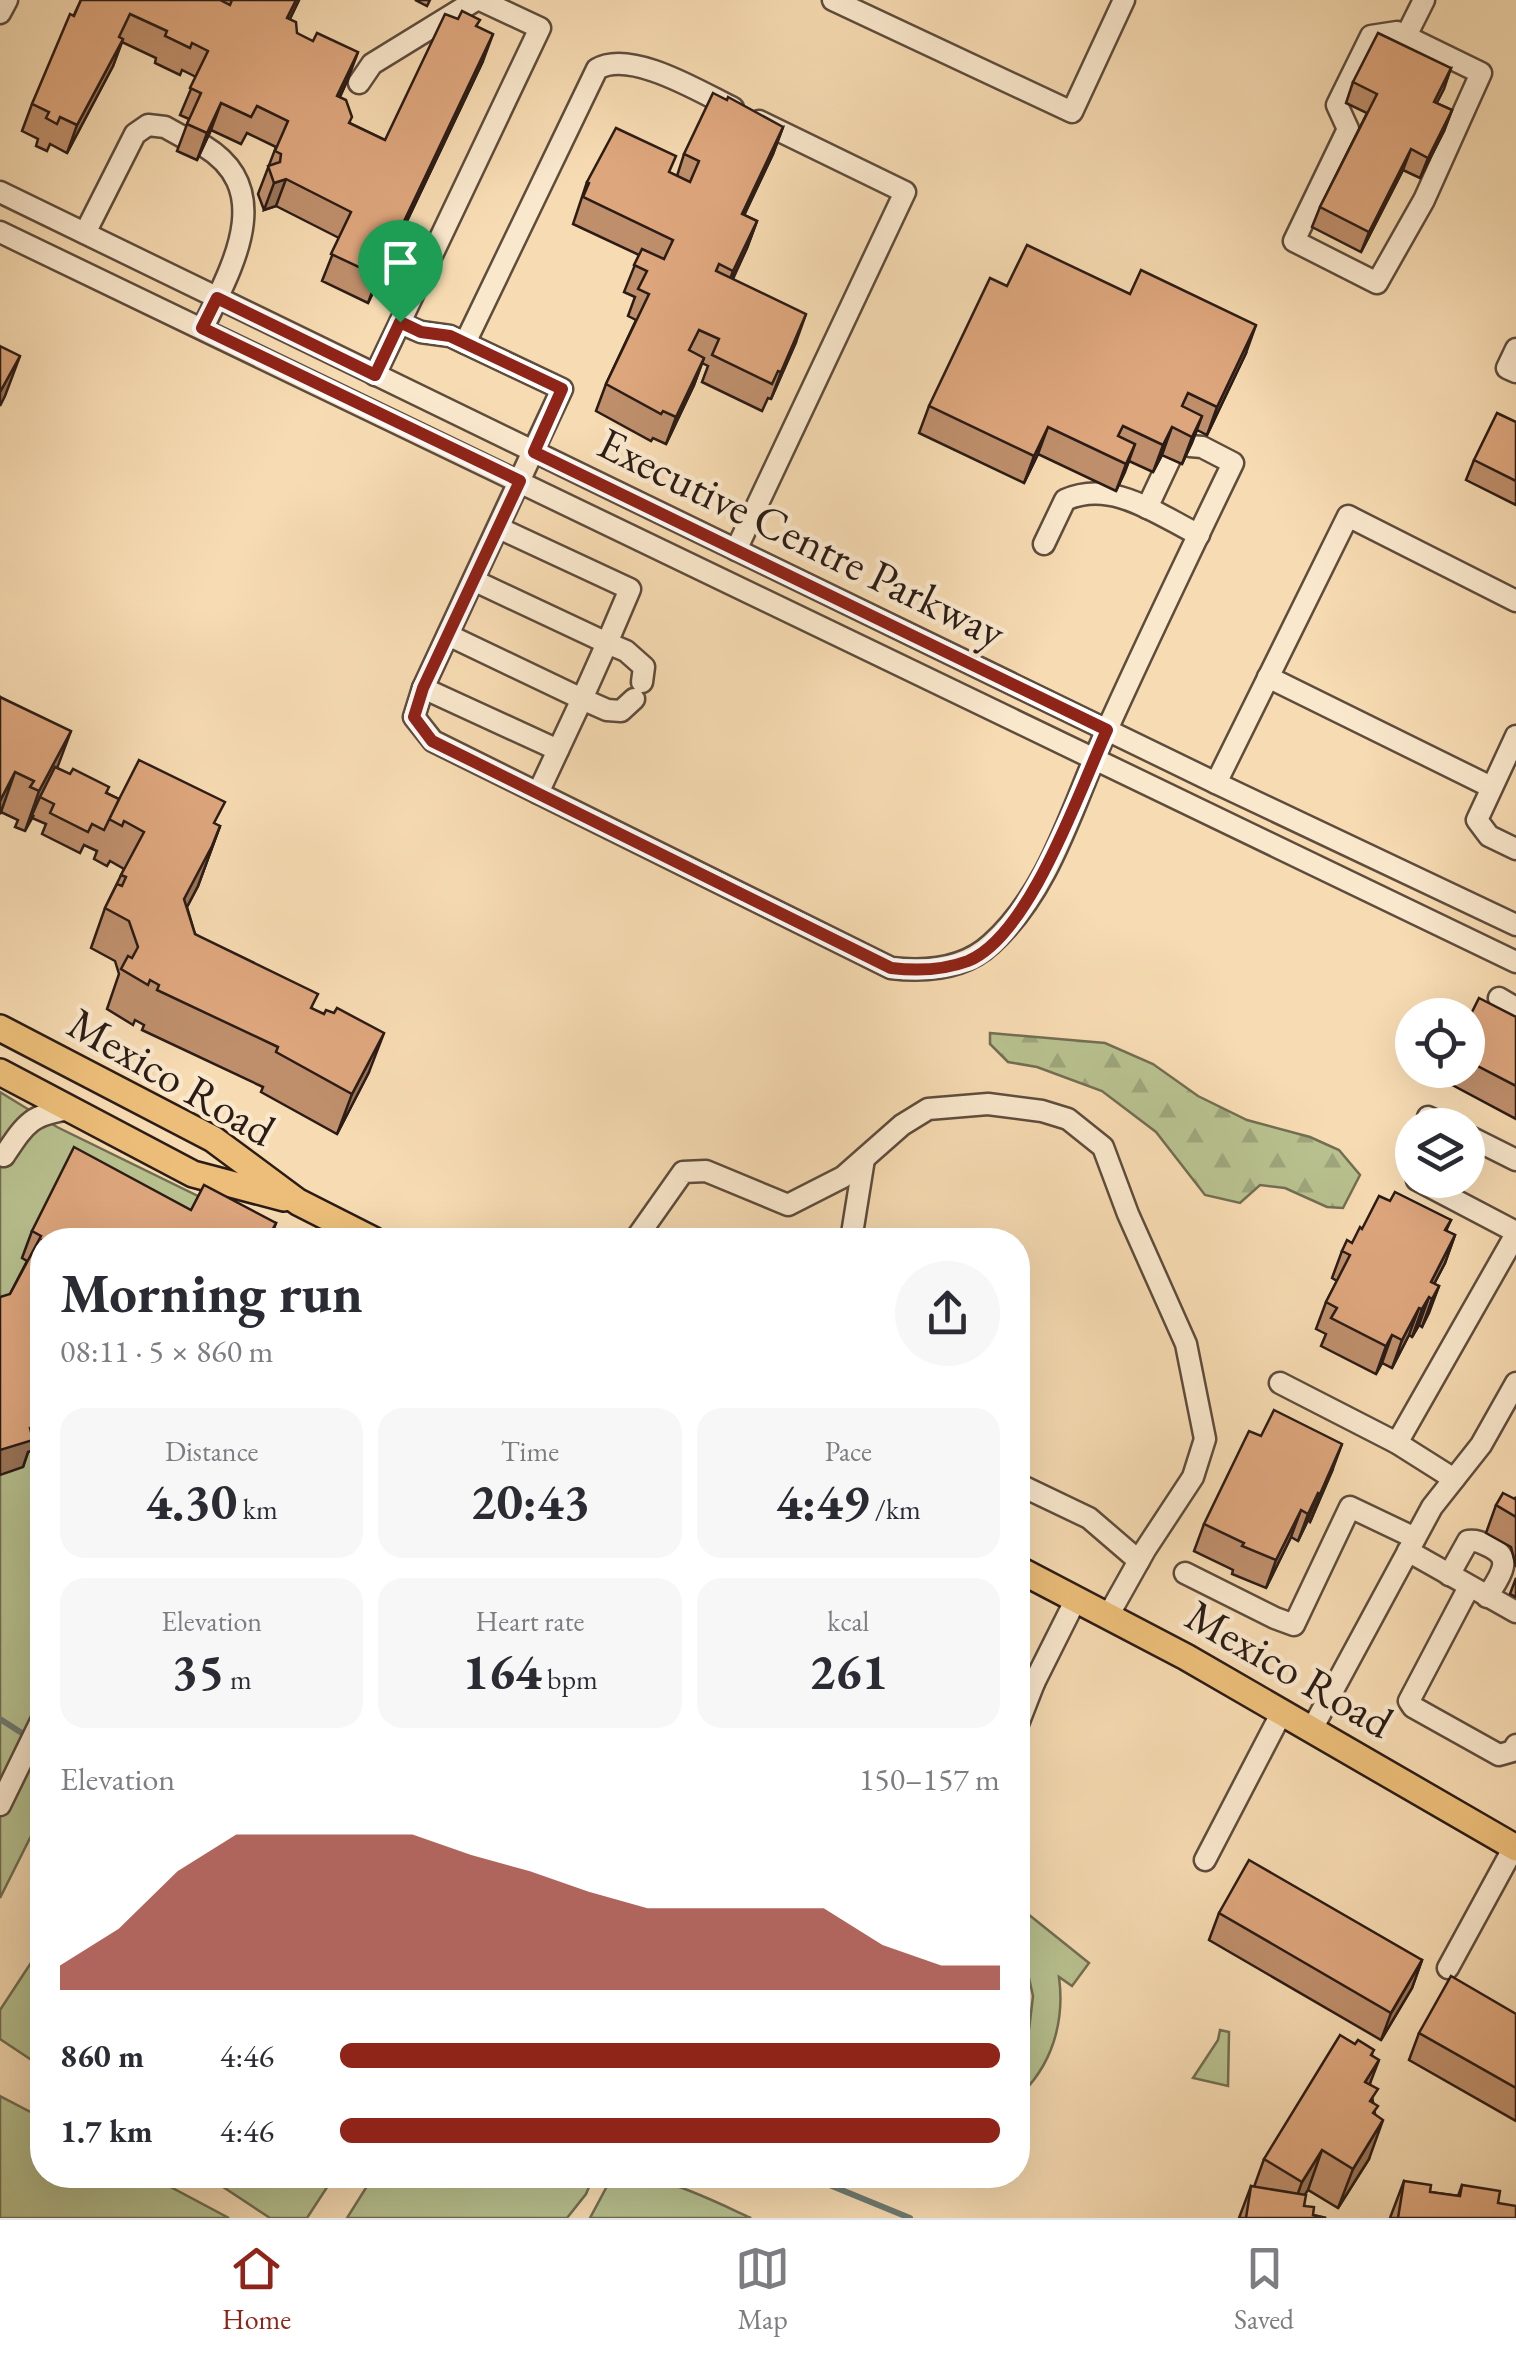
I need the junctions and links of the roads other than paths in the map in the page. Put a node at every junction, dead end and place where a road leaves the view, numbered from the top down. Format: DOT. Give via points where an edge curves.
graph roads {
  1 [pos="7,0"];
  2 [pos="478,0"];
  3 [pos="833,0"];
  4 [pos="1124,0"];
  5 [pos="1424,0"];
  6 [pos="0,13"];
  7 [pos="1402,34"];
  8 [pos="1383,60"];
  9 [pos="360,83"];
  10 [pos="1358,109"];
  11 [pos="1348,129"];
  12 [pos="184,136"];
  13 [pos="204,146"];
  14 [pos="0,192"];
  15 [pos="0,232"];
  16 [pos="85,234"];
  17 [pos="217,298"];
  18 [pos="400,322"];
  19 [pos="202,328"];
  20 [pos="465,343"];
  21 [pos="1516,349"];
  22 [pos="1516,372"];
  23 [pos="375,375"];
  24 [pos="1190,446"];
  25 [pos="534,452"];
  26 [pos="1170,459"];
  27 [pos="520,481"];
  28 [pos="1147,508"];
  29 [pos="499,528"];
  30 [pos="1198,535"];
  31 [pos="1044,544"];
  32 [pos="736,550"];
  33 [pos="475,581"];
  34 [pos="1516,601"];
  35 [pos="448,635"];
  36 [pos="606,644"];
  37 [pos="1268,677"];
  38 [pos="423,688"];
  39 [pos="582,699"];
  40 [pos="1107,730"];
  41 [pos="1516,736"];
  42 [pos="558,750"];
  43 [pos="1094,758"];
  44 [pos="1216,783"];
  45 [pos="1491,787"];
  46 [pos="538,793"];
  47 [pos="1516,849"];
  48 [pos="1516,925"];
  49 [pos="1516,962"];
  50 [pos="0,1028"];
  51 [pos="0,1072"];
  52 [pos="72,1109"];
  53 [pos="1485,1144"];
  54 [pos="4,1156"];
  55 [pos="864,1158"];
  56 [pos="1516,1160"];
  57 [pos="1450,1198"];
  58 [pos="298,1202"];
  59 [pos="349,1228"];
  60 [pos="643,1228"];
  61 [pos="853,1228"];
  62 [pos="1516,1233"];
  63 [pos="1280,1382"];
  64 [pos="1516,1382"];
  65 [pos="1397,1444"];
  66 [pos="1454,1479"];
  67 [pos="1030,1490"];
  68 [pos="1411,1544"];
  69 [pos="1139,1561"];
  70 [pos="1185,1573"];
  71 [pos="1030,1575"];
  72 [pos="1448,1575"];
  73 [pos="1478,1592"];
  74 [pos="1076,1599"];
  75 [pos="1516,1612"];
  76 [pos="1108,1616"];
  77 [pos="1030,1677"];
  78 [pos="1282,1712"];
  79 [pos="1312,1729"];
  80 [pos="30,1741"];
  81 [pos="1516,1745"];
  82 [pos="0,1805"];
  83 [pos="1515,1848"];
  84 [pos="1205,1860"];
  85 [pos="1448,1968"];
  1 -- 6 [label="street"];
  2 -- 9 [label="street" via="372,64"];
  2 -- 18 [label="street" via="540,28"];
  3 -- 4 [label="street" via="1072,112"];
  5 -- 7 [label="street"];
  7 -- 8 [label="street"];
  7 -- 11 [label="street" via="1371,36 1336,106"];
  7 -- 11 [label="street" via="1481,73 1447,154 1377,283 1294,241"];
  10 -- 11 [label="street"];
  12 -- 16 [label="street" via="148,125 135,134"];
  13 -- 17 [label="street" via="237,180 244,216 242,240"];
  14 -- 16 [label="street, Executive Centre Parkway"];
  15 -- 19 [label="street, Executive Centre Parkway"];
  16 -- 17 [label="street, Executive Centre Parkway"];
  17 -- 19 [label="street"];
  17 -- 23 [label="street, Executive Centre Parkway"];
  18 -- 20 [label="street"];
  18 -- 23 [label="street"];
  19 -- 27 [label="street, Executive Centre Parkway"];
  20 -- 25 [label="street" via="562,389"];
  20 -- 32 [label="street" via="592,78 607,63 662,74 905,192"];
  21 -- 22 [label="street" via="1506,368"];
  23 -- 25 [label="street, Executive Centre Parkway"];
  24 -- 30 [label="street" via="1232,462"];
  25 -- 27 [label="street"];
  25 -- 32 [label="street, Executive Centre Parkway"];
  26 -- 28 [label="street"];
  27 -- 29 [label="street"];
  27 -- 43 [label="street, Executive Centre Parkway"];
  28 -- 30 [label="street"];
  28 -- 31 [label="street" via="1103,492 1081,493 1065,500"];
  29 -- 33 [label="street"];
  29 -- 36 [label="street" via="630,589"];
  30 -- 40 [label="street"];
  32 -- 40 [label="street, Executive Centre Parkway"];
  33 -- 35 [label="street"];
  33 -- 36 [label="street"];
  34 -- 37 [label="street" via="1348,516"];
  35 -- 38 [label="street"];
  35 -- 39 [label="street"];
  36 -- 39 [label="street"];
  36 -- 39 [label="street" via="644,667 638,690 621,711"];
  37 -- 44 [label="street"];
  37 -- 45 [label="street"];
  38 -- 42 [label="street"];
  38 -- 46 [label="street" via="414,717 432,741"];
  39 -- 42 [label="street"];
  40 -- 43 [label="street"];
  40 -- 44 [label="street, Executive Centre Parkway"];
  41 -- 45 [label="street"];
  42 -- 46 [label="street"];
  43 -- 46 [label="street" via="1042,878 1015,918 970,960 918,971 891,968"];
  43 -- 49 [label="street, Executive Centre Parkway"];
  44 -- 48 [label="street, Executive Centre Parkway"];
  45 -- 47 [label="street" via="1478,814 1481,829"];
  50 -- 58 [label="main road, Mexico Road" via="213,1139"];
  51 -- 52 [label="main road, Mexico Road"];
  52 -- 54 [label="street" via="40,1113"];
  52 -- 58 [label="main road, Mexico Road" via="192,1174"];
  53 -- 56 [label="street"];
  55 -- 60 [label="street" via="788,1206 706,1170 683,1172"];
  55 -- 61 [label="street"];
  55 -- 69 [label="street" via="928,1109 959,1104 1042,1111 1068,1119 1103,1147 1186,1344 1205,1439 1193,1477"];
  57 -- 62 [label="street"];
  58 -- 59 [label="main road, Mexico Road"];
  62 -- 65 [label="street"];
  63 -- 65 [label="street"];
  64 -- 66 [label="street"];
  65 -- 66 [label="street"];
  66 -- 68 [label="street"];
  67 -- 69 [label="street" via="1089,1518"];
  68 -- 70 [label="street" via="1350,1507 1294,1624"];
  68 -- 72 [label="street"];
  68 -- 79 [label="street"];
  69 -- 76 [label="street"];
  71 -- 74 [label="main road, Mexico Road"];
  72 -- 73 [label="street"];
  72 -- 73 [label="street" via="1468,1541 1500,1552 1504,1566"];
  73 -- 75 [label="street"];
  73 -- 81 [label="street" via="1409,1700 1499,1756"];
  74 -- 76 [label="main road, Mexico Road"];
  74 -- 77 [label="street"];
  76 -- 78 [label="main road, Mexico Road"];
  78 -- 79 [label="main road, Mexico Road"];
  78 -- 84 [label="street"];
  79 -- 83 [label="main road, Mexico Road"];
  80 -- 82 [label="street"];
  83 -- 85 [label="street"];
}
